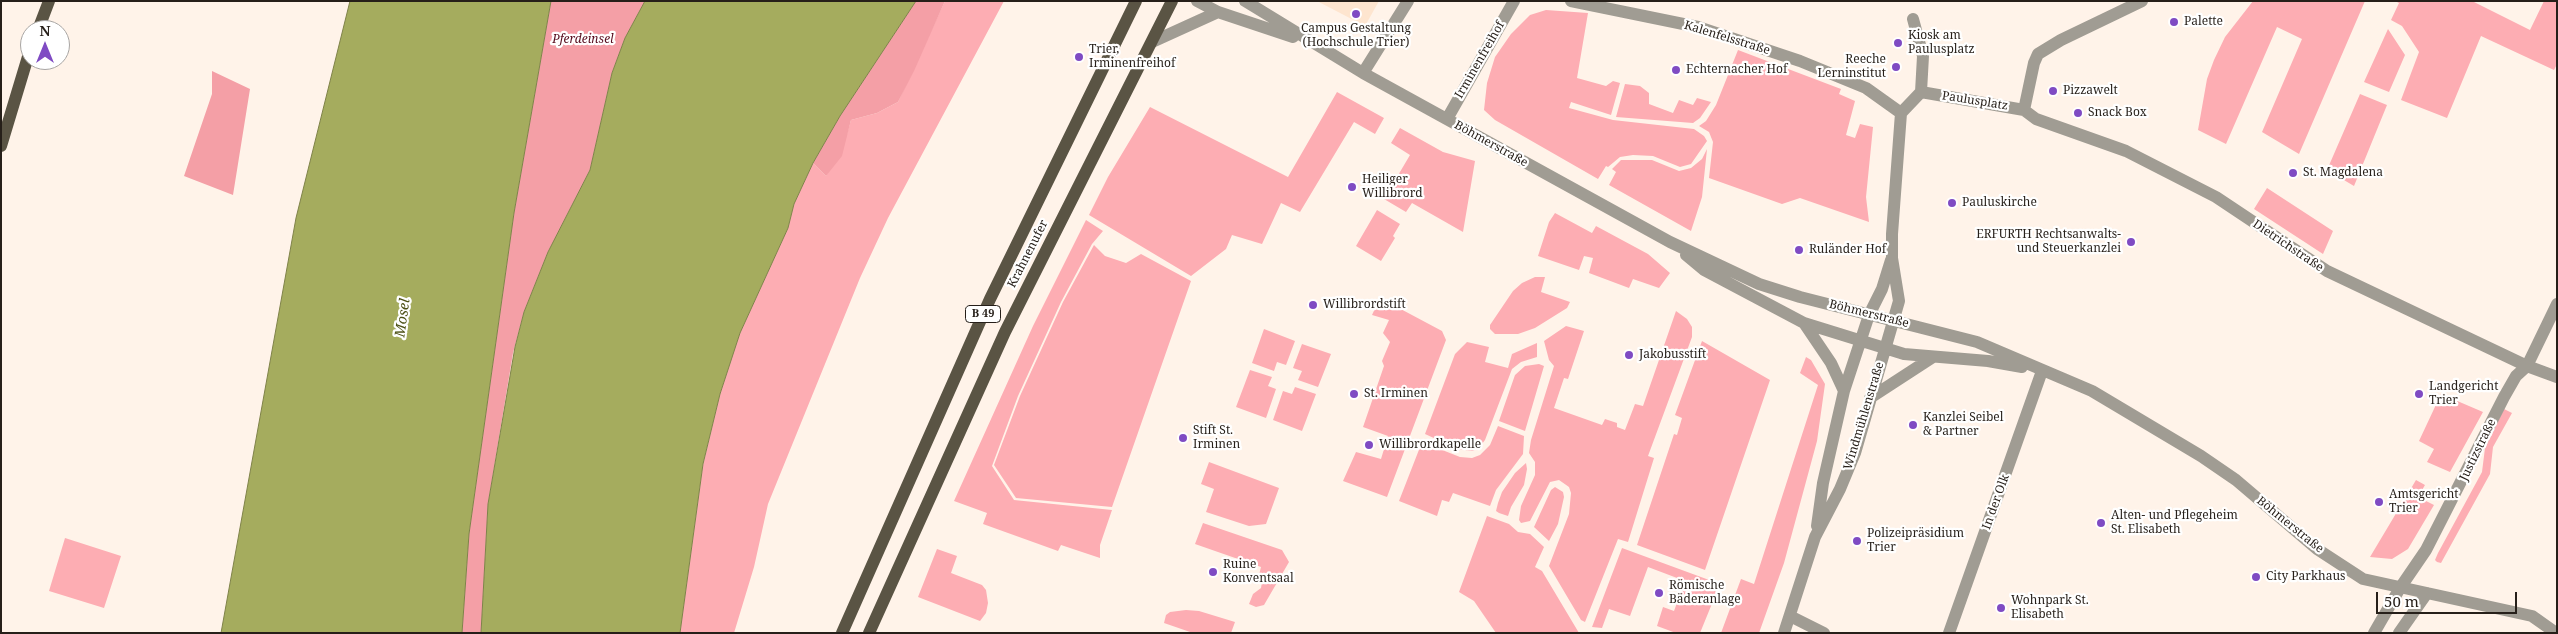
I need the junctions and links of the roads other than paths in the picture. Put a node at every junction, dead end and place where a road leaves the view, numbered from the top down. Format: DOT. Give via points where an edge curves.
graph roads {
  1 [pos="49,1"];
  2 [pos="1136,1"];
  3 [pos="1172,1"];
  4 [pos="1197,1"];
  5 [pos="1244,1"];
  6 [pos="1408,1"];
  7 [pos="1514,1"];
  8 [pos="1570,1"];
  9 [pos="2142,1"];
  10 [pos="1218,12"];
  11 [pos="1913,19"];
  12 [pos="42,20"];
  13 [pos="1152,42"];
  14 [pos="1314,44"];
  15 [pos="24,70"];
  16 [pos="1363,73"];
  17 [pos="1921,92"];
  18 [pos="2024,110"];
  19 [pos="1901,113"];
  20 [pos="1447,119"];
  21 [pos="1,146"];
  22 [pos="1670,242"];
  23 [pos="1892,258"];
  24 [pos="2557,304"];
  25 [pos="1869,315"];
  26 [pos="1894,321"];
  27 [pos="1804,324"];
  28 [pos="1860,341"];
  29 [pos="1885,349"];
  30 [pos="1933,356"];
  31 [pos="2527,366"];
  32 [pos="2042,371"];
  33 [pos="2557,377"];
  34 [pos="1844,391"];
  35 [pos="1870,398"];
  36 [pos="1815,537"];
  37 [pos="2400,588"];
  38 [pos="2427,593"];
  39 [pos="1790,616"];
  40 [pos="842,633"];
  41 [pos="869,633"];
  42 [pos="1784,633"];
  43 [pos="1824,633"];
  44 [pos="1949,633"];
  45 [pos="2374,633"];
  46 [pos="2399,633"];
  47 [pos="2556,633"];
  1 -- 12 [label="main road"];
  2 -- 40 [label="main road, Krahnenufer / B 49" via="990,298"];
  3 -- 13 [label="main road, Krahnenufer / B 49"];
  4 -- 10 [label="street, Böhmerstraße"];
  5 -- 14 [label="street, Böhmerstraße"];
  6 -- 16 [label="street"];
  7 -- 20 [label="street, Irminenfreihof"];
  8 -- 19 [label="street, Kalenfelsstraße" via="1698,27 1800,61 1866,88"];
  9 -- 18 [label="street, Paulusplatz" via="2038,54"];
  10 -- 13 [label="street"];
  10 -- 14 [label="street, Böhmerstraße"];
  11 -- 17 [label="street" via="1923,56"];
  13 -- 41 [label="main road, Krahnenufer / B 49" via="1004,332"];
  14 -- 16 [label="street, Böhmerstraße"];
  15 -- 21 [label="main road"];
  16 -- 20 [label="street, Böhmerstraße"];
  17 -- 18 [label="street, Paulusplatz"];
  17 -- 19 [label="street"];
  18 -- 31 [label="street, Dietrichstraße" via="2036,119 2126,150 2172,173 2216,197 2311,263"];
  19 -- 23 [label="street"];
  20 -- 22 [label="street, Böhmerstraße"];
  22 -- 25 [label="street, Böhmerstraße" via="1758,284"];
  22 -- 27 [label="street, Böhmerstraße" via="1704,270"];
  23 -- 25 [label="street, Windmühlenstraße"];
  23 -- 26 [label="street, Windmühlenstraße" via="1899,301"];
  24 -- 31 [label="street, Justizstraße"];
  25 -- 26 [label="street, Böhmerstraße"];
  25 -- 28 [label="street, Windmühlenstraße"];
  26 -- 29 [label="street, Windmühlenstraße"];
  26 -- 32 [label="street, Böhmerstraße" via="1977,342"];
  27 -- 28 [label="street, Böhmerstraße"];
  27 -- 34 [label="street" via="1831,363"];
  28 -- 29 [label="street, Böhmerstraße"];
  28 -- 34 [label="street, Windmühlenstraße"];
  29 -- 30 [label="street, Böhmerstraße"];
  29 -- 35 [label="street, Windmühlenstraße"];
  30 -- 32 [label="street, Böhmerstraße" via="1988,361"];
  30 -- 35 [label="street"];
  31 -- 33 [label="street, Dietrichstraße"];
  31 -- 37 [label="street, Justizstraße" via="2516,376 2426,550"];
  32 -- 37 [label="street, Böhmerstraße" via="2092,392 2202,456 2236,480 2317,549 2363,580"];
  32 -- 44 [label="street, In der Olk"];
  34 -- 36 [label="street, Windmühlenstraße" via="1823,483"];
  35 -- 36 [label="street, Windmühlenstraße" via="1851,462"];
  36 -- 39 [label="street, Windmühlenstraße"];
  37 -- 38 [label="street, Böhmerstraße"];
  37 -- 45 [label="street, Justizstraße"];
  38 -- 46 [label="street"];
  38 -- 47 [label="street, Böhmerstraße" via="2532,616"];
  39 -- 42 [label="street, Windmühlenstraße"];
  39 -- 43 [label="street"];
}
